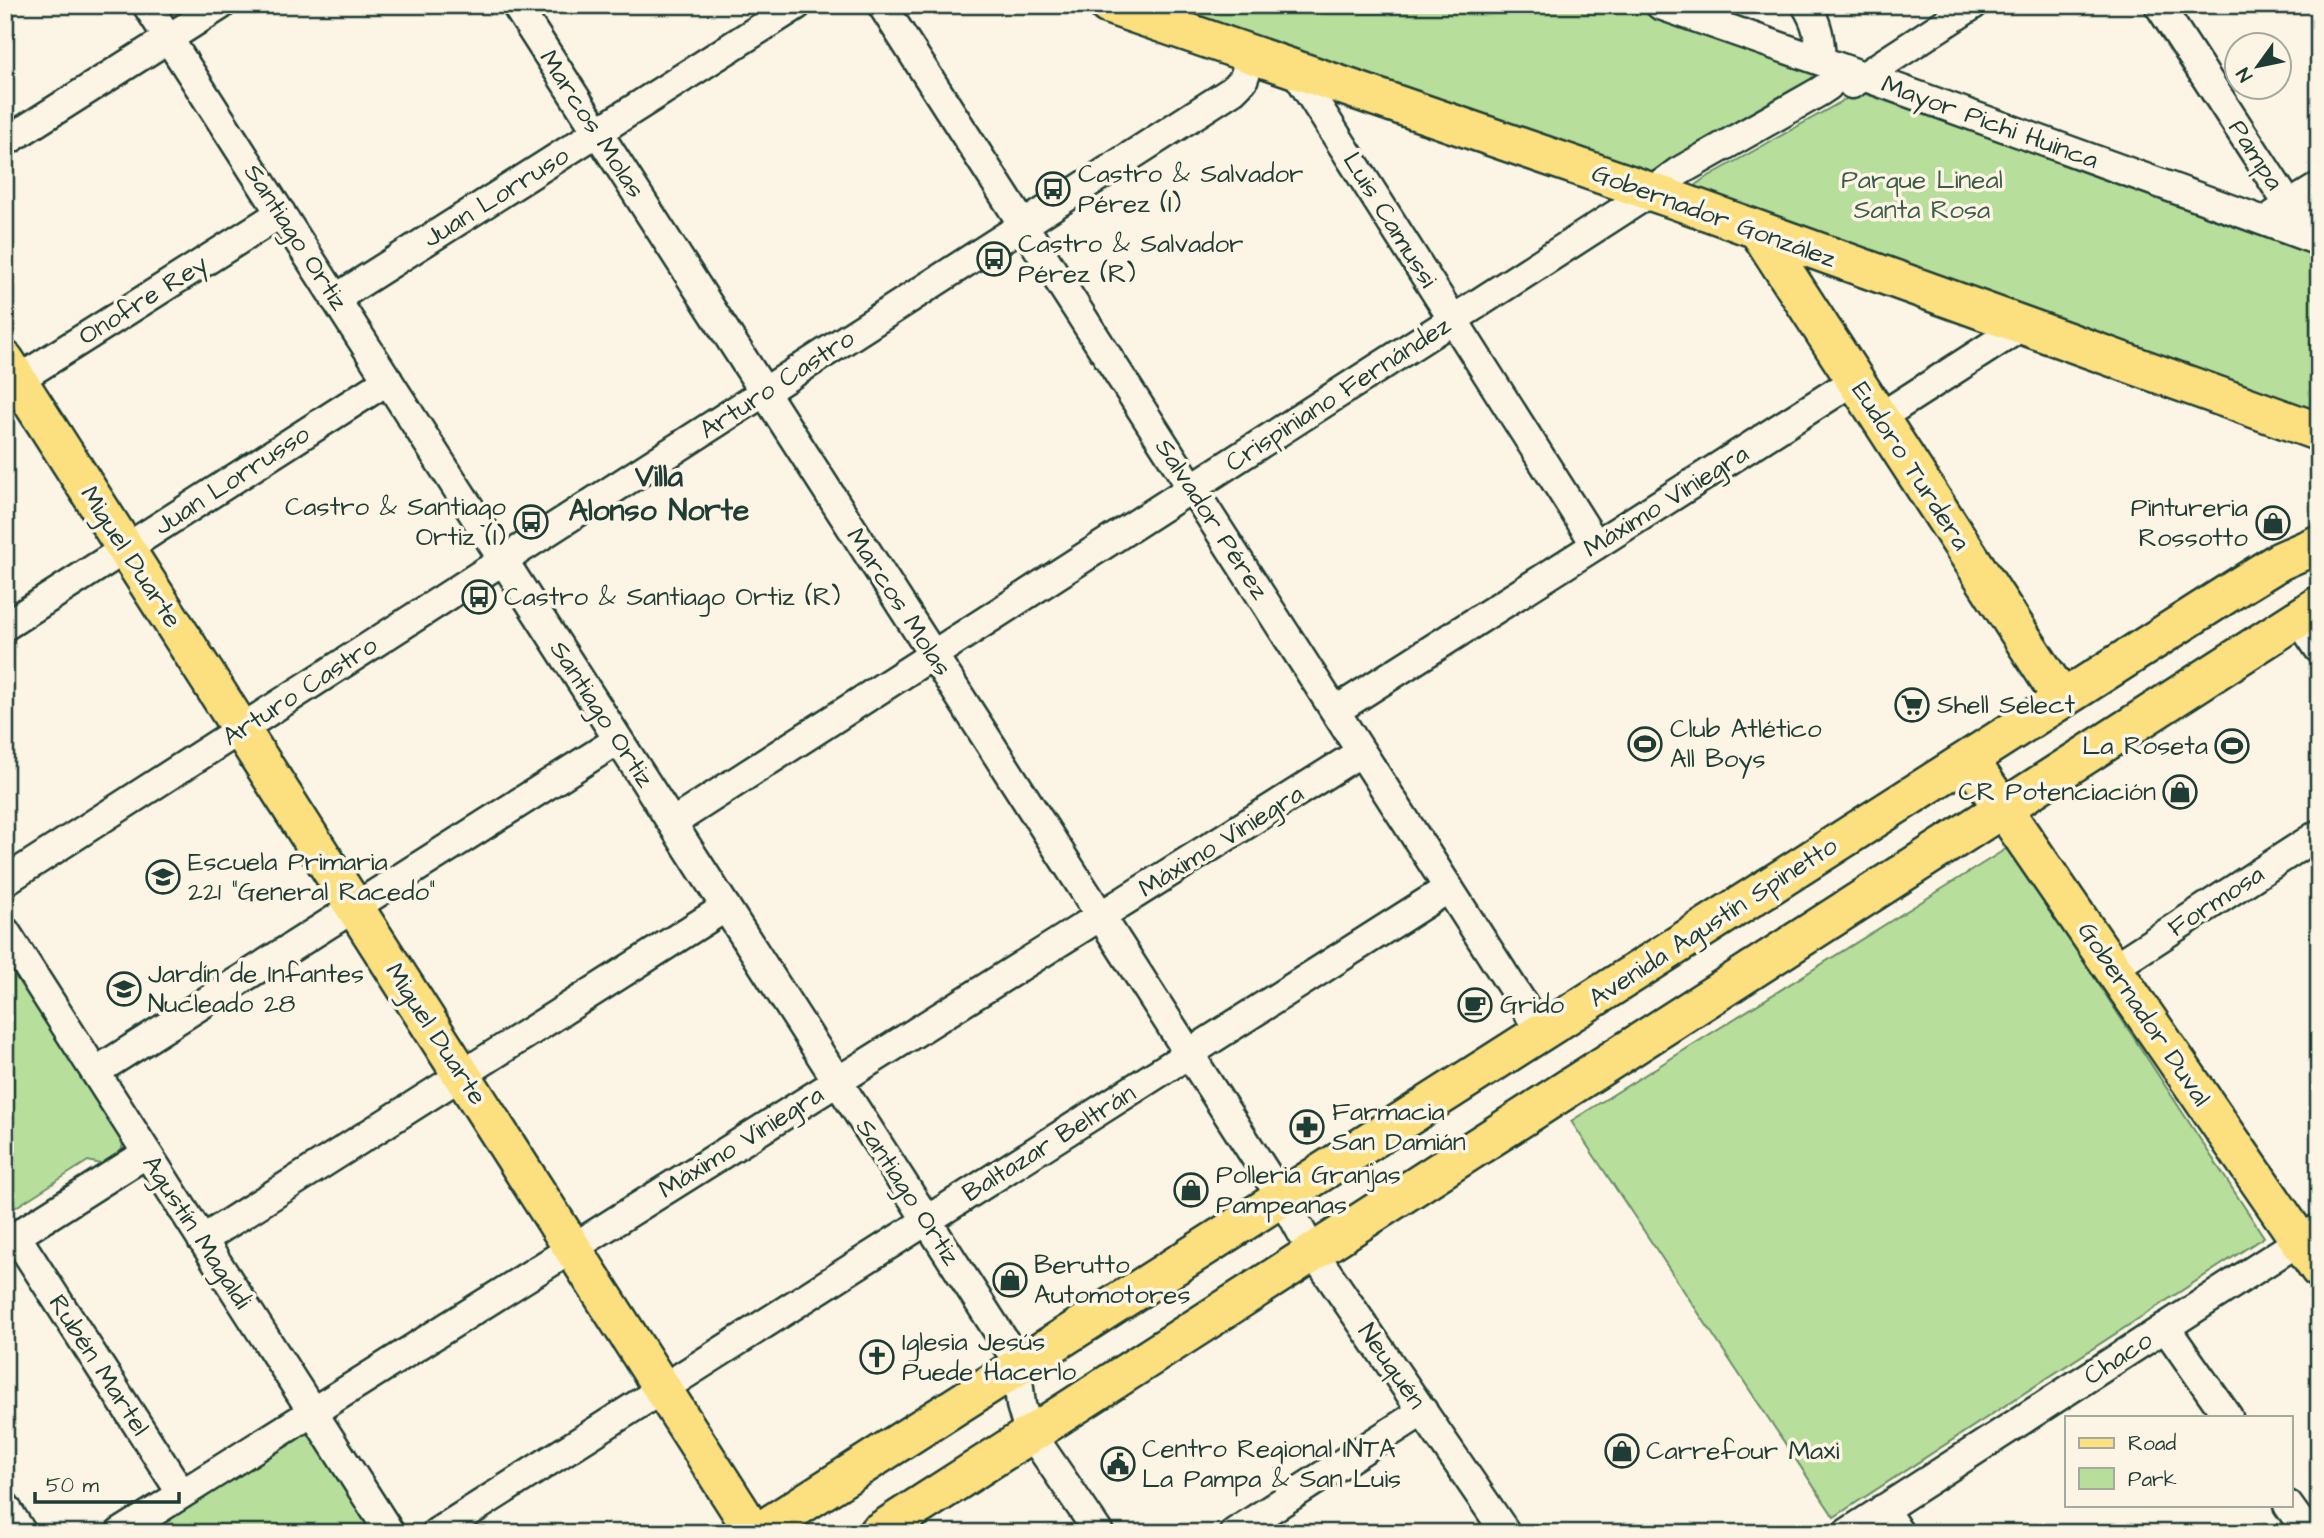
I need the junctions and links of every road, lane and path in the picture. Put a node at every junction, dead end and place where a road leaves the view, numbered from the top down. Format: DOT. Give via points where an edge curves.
graph roads {
  1 [pos="147,5"];
  2 [pos="221,5"];
  3 [pos="516,5"];
  4 [pos="797,5"];
  5 [pos="882,5"];
  6 [pos="1108,5"];
  7 [pos="1660,5"];
  8 [pos="1806,5"];
  9 [pos="1973,5"];
  10 [pos="2160,5"];
  11 [pos="169,38"];
  12 [pos="1252,57"];
  13 [pos="1841,68"];
  14 [pos="1296,72"];
  15 [pos="597,132"];
  16 [pos="5,142"];
  17 [pos="2319,187"];
  18 [pos="1651,192"];
  19 [pos="281,213"];
  20 [pos="2277,213"];
  21 [pos="1023,225"];
  22 [pos="1759,232"];
  23 [pos="2312,238"];
  24 [pos="335,299"];
  25 [pos="1453,320"];
  26 [pos="2022,326"];
  27 [pos="9,376"];
  28 [pos="388,380"];
  29 [pos="1855,380"];
  30 [pos="764,392"];
  31 [pos="1879,418"];
  32 [pos="2319,432"];
  33 [pos="1192,488"];
  34 [pos="2319,544"];
  35 [pos="1596,545"];
  36 [pos="126,548"];
  37 [pos="503,560"];
  38 [pos="2308,611"];
  39 [pos="5,625"];
  40 [pos="2319,649"];
  41 [pos="933,655"];
  42 [pos="2062,699"];
  43 [pos="1335,711"];
  44 [pos="241,729"];
  45 [pos="618,740"];
  46 [pos="1361,752"];
  47 [pos="1969,759"];
  48 [pos="2003,808"];
  49 [pos="672,823"];
  50 [pos="2319,834"];
  51 [pos="5,881"];
  52 [pos="1448,888"];
  53 [pos="355,907"];
  54 [pos="726,907"];
  55 [pos="1101,916"];
  56 [pos="5,932"];
  57 [pos="2113,968"];
  58 [pos="1541,1032"];
  59 [pos="1189,1054"];
  60 [pos="95,1072"];
  61 [pos="462,1075"];
  62 [pos="837,1082"];
  63 [pos="147,1153"];
  64 [pos="1281,1198"];
  65 [pos="927,1221"];
  66 [pos="11,1239"];
  67 [pos="202,1240"];
  68 [pos="2312,1246"];
  69 [pos="572,1248"];
  70 [pos="1313,1252"];
  71 [pos="2165,1327"];
  72 [pos="1017,1366"];
  73 [pos="662,1389"];
  74 [pos="1423,1411"];
  75 [pos="312,1412"];
  76 [pos="2227,1416"];
  77 [pos="1031,1434"];
  78 [pos="182,1494"];
  79 [pos="5,1506"];
  80 [pos="2289,1506"];
  81 [pos="1883,1509"];
  82 [pos="22,1533"];
  83 [pos="120,1533"];
  84 [pos="390,1533"];
  85 [pos="436,1533"];
  86 [pos="751,1533"];
  87 [pos="757,1533"];
  88 [pos="877,1533"];
  89 [pos="1099,1533"];
  90 [pos="1234,1533"];
  91 [pos="1506,1533"];
  92 [pos="1847,1533"];
  93 [pos="1899,1533"];
  94 [pos="2308,1533"];
  1 -- 11 [label="street, Santiago Ortiz"];
  2 -- 11 [label="street"];
  3 -- 15 [label="street, Marcos Molas"];
  4 -- 15 [label="street, Juan Lorruso"];
  5 -- 21 [label="street, Salvador Pérez"];
  6 -- 12 [label="main road, Gobernador González"];
  7 -- 13 [label="street, Mayor Pichi Huinca"];
  8 -- 13 [label="street"];
  9 -- 13 [label="street, Crispiniano Fernández"];
  10 -- 20 [label="street, Pampa"];
  11 -- 16 [label="street"];
  11 -- 19 [label="street, Santiago Ortiz"];
  12 -- 14 [label="main road, Gobernador González"];
  12 -- 21 [label="street, Arturo Castro" via="1243,80 1233,90"];
  13 -- 18 [label="street, Crispiniano Fernández" via="1833,98 1692,180"];
  13 -- 20 [label="street, Mayor Pichi Huinca"];
  14 -- 18 [label="main road, Gobernador González"];
  14 -- 25 [label="street, Luis Camussi"];
  15 -- 24 [label="street, Juan Lorruso"];
  15 -- 30 [label="street, Marcos Molas"];
  17 -- 20 [label="street"];
  18 -- 22 [label="main road, Gobernador González"];
  18 -- 25 [label="street, Crispiniano Fernández"];
  19 -- 24 [label="street, Santiago Ortiz"];
  19 -- 27 [label="street, Onofre Rey"];
  20 -- 23 [label="street, Pampa"];
  21 -- 30 [label="street, Arturo Castro"];
  21 -- 33 [label="street, Salvador Pérez"];
  22 -- 26 [label="main road, Gobernador González"];
  22 -- 29 [label="main road, Eudoro Turdera"];
  24 -- 28 [label="street, Santiago Ortiz"];
  25 -- 33 [label="street, Crispiniano Fernández"];
  25 -- 35 [label="street, Luis Camussi"];
  26 -- 31 [label="street"];
  26 -- 32 [label="main road, Gobernador González"];
  27 -- 36 [label="main road, Miguel Duarte"];
  28 -- 36 [label="street, Juan Lorrusso"];
  28 -- 37 [label="street, Santiago Ortiz"];
  29 -- 31 [label="main road, Eudoro Turdera"];
  29 -- 35 [label="street, Máximo Viniegra"];
  30 -- 37 [label="street, Arturo Castro"];
  30 -- 41 [label="street, Marcos Molas"];
  31 -- 42 [label="main road, Eudoro Turdera"];
  33 -- 41 [label="street, Crispiniano Fernández"];
  33 -- 43 [label="street, Salvador Pérez"];
  34 -- 42 [label="main road, Avenida Agustín Spinetto" via="2260,573"];
  35 -- 43 [label="street, Máximo Viniegra"];
  36 -- 39 [label="street, Juan Lorrusso"];
  36 -- 44 [label="main road, Miguel Duarte"];
  37 -- 44 [label="street, Arturo Castro"];
  37 -- 45 [label="street, Santiago Ortiz"];
  38 -- 40 [label="street"];
  38 -- 48 [label="main road"];
  41 -- 49 [label="street, Crispiniano Fernández"];
  41 -- 55 [label="street, Marcos Molas"];
  42 -- 47 [label="main road, Avenida Agustín Spinetto"];
  43 -- 46 [label="street, Salvador Pérez"];
  44 -- 51 [label="street, Arturo Castro"];
  44 -- 53 [label="main road, Miguel Duarte"];
  45 -- 49 [label="street, Santiago Ortiz"];
  45 -- 53 [label="street"];
  46 -- 52 [label="street, Salvador Pérez"];
  46 -- 55 [label="street, Máximo Viniegra"];
  47 -- 48 [label="main road, Gobernador Duval"];
  47 -- 58 [label="main road, Avenida Agustín Spinetto"];
  48 -- 57 [label="main road, Gobernador Duval"];
  48 -- 70 [label="main road"];
  49 -- 54 [label="street, Santiago Ortiz"];
  50 -- 57 [label="street, Formosa"];
  52 -- 58 [label="street, Salvador Pérez"];
  52 -- 59 [label="street, Baltazar Beltrán"];
  53 -- 60 [label="street"];
  53 -- 61 [label="main road, Miguel Duarte"];
  54 -- 61 [label="street"];
  54 -- 62 [label="street, Santiago Ortiz"];
  55 -- 59 [label="street, Marcos Molas"];
  55 -- 62 [label="street, Máximo Viniegra"];
  56 -- 60 [label="street, Agustín Magaldi"];
  57 -- 68 [label="main road, Gobernador Duval"];
  58 -- 64 [label="main road, Avenida Agustín Spinetto"];
  59 -- 64 [label="street, Marcos Molas"];
  59 -- 65 [label="street, Baltazar Beltrán"];
  60 -- 63 [label="street, Agustín Magaldi"];
  61 -- 67 [label="street"];
  61 -- 69 [label="main road, Miguel Duarte"];
  62 -- 65 [label="street, Santiago Ortiz"];
  62 -- 69 [label="street, Máximo Viniegra"];
  63 -- 66 [label="street"];
  63 -- 67 [label="street, Agustín Magaldi"];
  64 -- 70 [label="street, Neuquén"];
  64 -- 72 [label="main road, Avenida Agustín Spinetto"];
  65 -- 72 [label="street, Santiago Ortiz"];
  65 -- 73 [label="street, Baltazar Beltrán"];
  66 -- 78 [label="street, Rubén Martel"];
  67 -- 75 [label="street, Agustín Magaldi"];
  68 -- 71 [label="street, Chaco"];
  69 -- 73 [label="main road, Miguel Duarte"];
  69 -- 75 [label="street, Máximo Viniegra"];
  70 -- 74 [label="street, Neuquén"];
  70 -- 77 [label="main road"];
  71 -- 76 [label="street"];
  71 -- 81 [label="street, Chaco"];
  72 -- 77 [label="street, Santiago Ortiz" via="1021,1405"];
  72 -- 87 [label="main road, Avenida Agustín Spinetto"];
  73 -- 85 [label="street, Baltazar Beltrán"];
  73 -- 86 [label="main road, Miguel Duarte"];
  74 -- 90 [label="street"];
  74 -- 91 [label="street, Neuquén"];
  75 -- 78 [label="street, Máximo Viniegra"];
  75 -- 84 [label="street, Agustín Magaldi"];
  77 -- 88 [label="main road"];
  77 -- 89 [label="street, Santiago Ortiz"];
  78 -- 83 [label="street, Máximo Viniegra"];
  79 -- 82 [label="street"];
  80 -- 94 [label="street"];
  81 -- 92 [label="street, Chaco"];
  81 -- 93 [label="street"];
}
